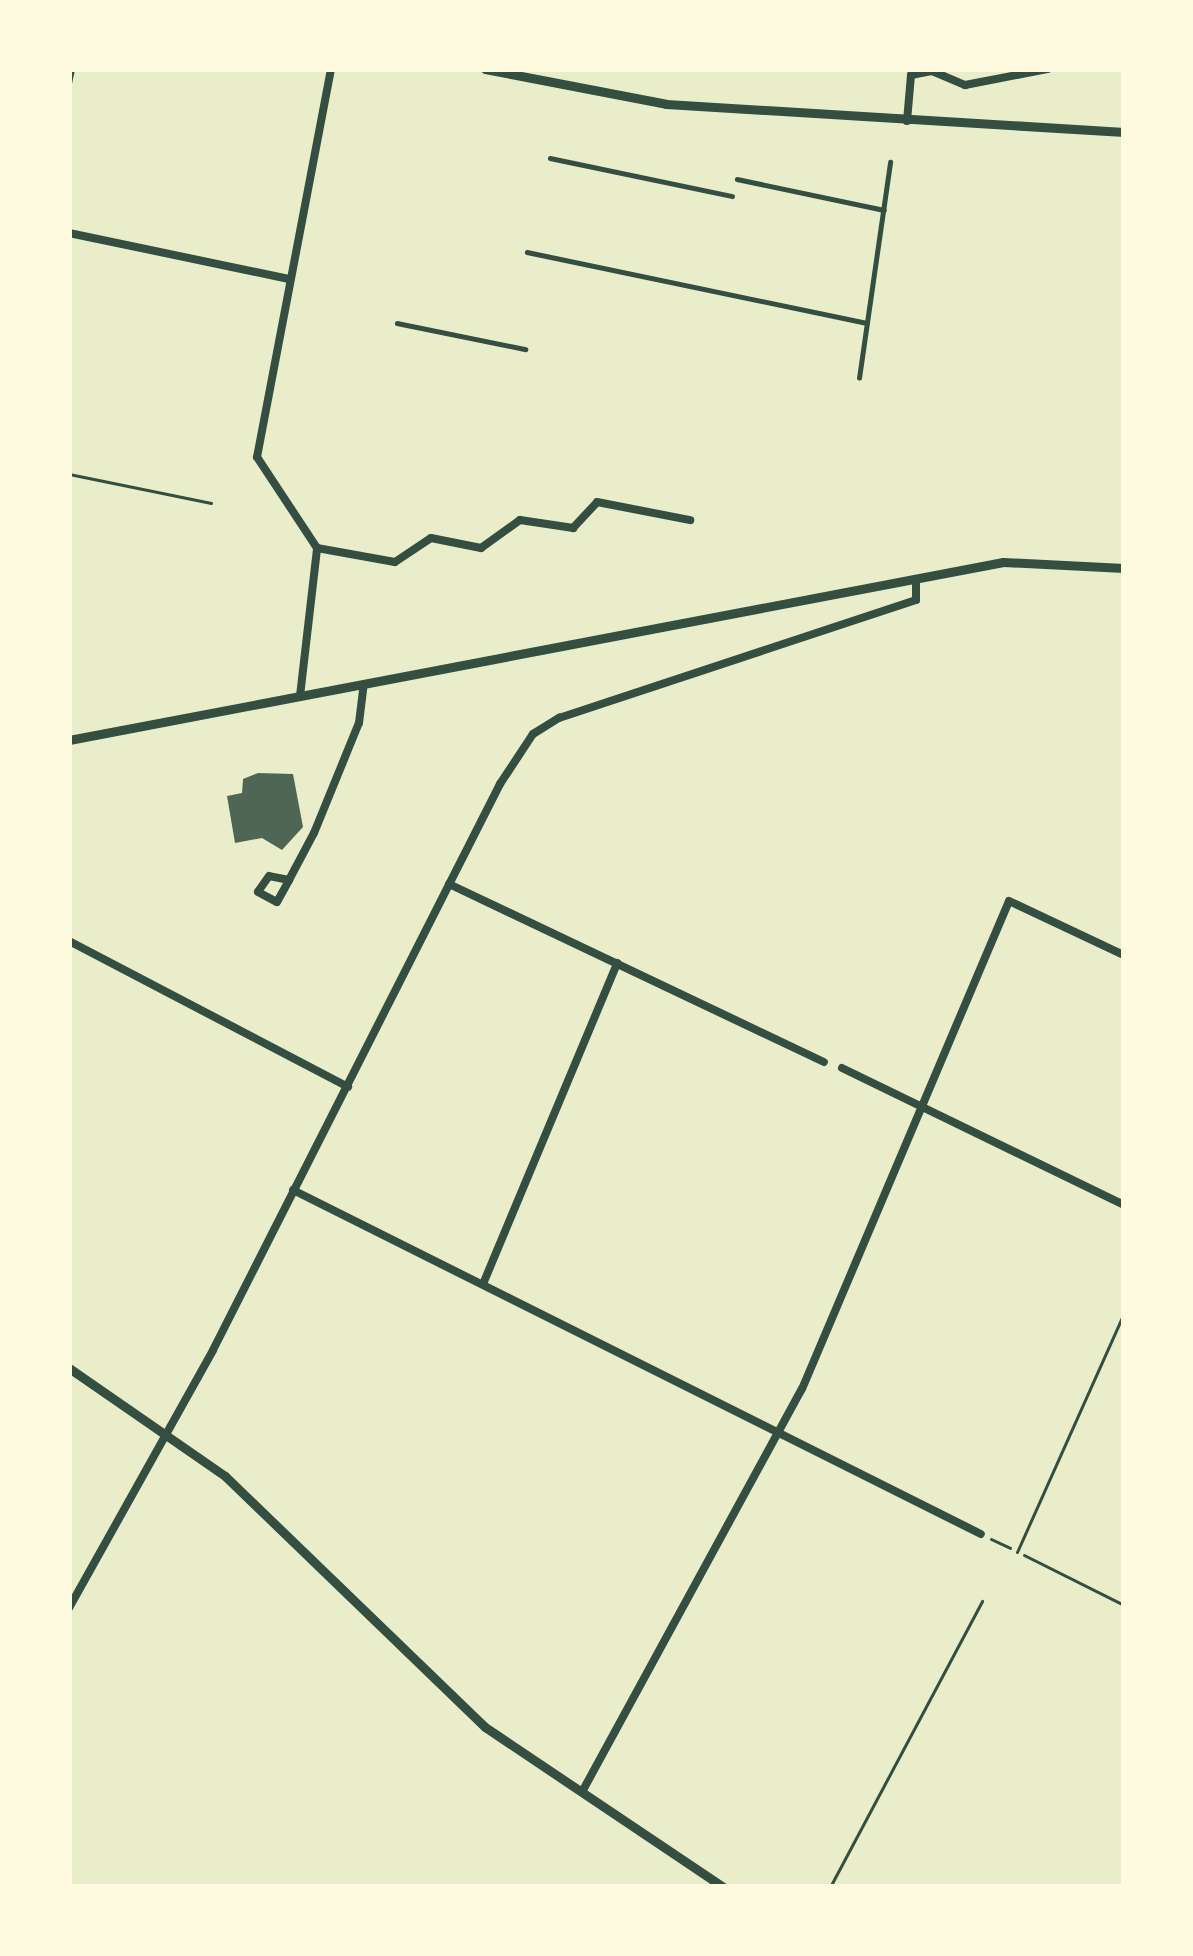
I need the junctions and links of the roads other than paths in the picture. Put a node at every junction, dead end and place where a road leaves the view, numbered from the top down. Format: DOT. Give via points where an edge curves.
graph roads {
  1 [pos="73,69"];
  2 [pos="331,69"];
  3 [pos="485,69"];
  4 [pos="1048,69"];
  5 [pos="69,88"];
  6 [pos="907,121"];
  7 [pos="1124,132"];
  8 [pos="550,158"];
  9 [pos="890,162"];
  10 [pos="736,179"];
  11 [pos="732,196"];
  12 [pos="884,209"];
  13 [pos="69,232"];
  14 [pos="527,252"];
  15 [pos="290,279"];
  16 [pos="397,322"];
  17 [pos="867,323"];
  18 [pos="525,349"];
  19 [pos="859,378"];
  20 [pos="69,473"];
  21 [pos="211,503"];
  22 [pos="690,520"];
  23 [pos="317,548"];
  24 [pos="1124,568"];
  25 [pos="916,579"];
  26 [pos="364,684"];
  27 [pos="301,696"];
  28 [pos="69,740"];
  29 [pos="289,880"];
  30 [pos="449,884"];
  31 [pos="69,941"];
  32 [pos="1124,955"];
  33 [pos="617,963"];
  34 [pos="824,1062"];
  35 [pos="842,1068"];
  36 [pos="348,1087"];
  37 [pos="922,1105"];
  38 [pos="293,1190"];
  39 [pos="1124,1205"];
  40 [pos="483,1284"];
  41 [pos="1124,1312"];
  42 [pos="69,1368"];
  43 [pos="167,1432"];
  44 [pos="777,1433"];
  45 [pos="980,1534"];
  46 [pos="1017,1552"];
  47 [pos="982,1601"];
  48 [pos="69,1607"];
  49 [pos="581,1794"];
  50 [pos="723,1887"];
  51 [pos="830,1887"];
  1 -- 5 [label="lane"];
  2 -- 15 [label="street"];
  3 -- 6 [label="street" via="652,103"];
  4 -- 6 [label="street" via="964,85 932,71 911,75"];
  6 -- 7 [label="street"];
  8 -- 11 [label="street"];
  9 -- 12 [label="street"];
  10 -- 12 [label="street"];
  12 -- 17 [label="street"];
  13 -- 15 [label="street"];
  14 -- 17 [label="street"];
  15 -- 23 [label="street" via="257,457"];
  16 -- 18 [label="street"];
  17 -- 19 [label="street"];
  20 -- 21 [label="lane"];
  22 -- 23 [label="street" via="597,502 573,528 520,520 481,548 431,538 395,562"];
  23 -- 27 [label="street"];
  24 -- 25 [label="street" via="1030,560"];
  25 -- 26 [label="street"];
  25 -- 30 [label="street" via="916,600 537,731 505,773"];
  26 -- 27 [label="street"];
  26 -- 29 [label="street" via="367,699 342,774"];
  27 -- 28 [label="street"];
  30 -- 33 [label="street"];
  30 -- 36 [label="street"];
  31 -- 36 [label="street"];
  32 -- 37 [label="street" via="1009,901"];
  33 -- 34 [label="street"];
  33 -- 40 [label="street"];
  35 -- 37 [label="street"];
  36 -- 38 [label="street"];
  37 -- 39 [label="street"];
  37 -- 44 [label="street"];
  38 -- 40 [label="street"];
  38 -- 43 [label="street"];
  40 -- 44 [label="street"];
  41 -- 46 [label="lane"];
  42 -- 43 [label="street"];
  43 -- 48 [label="street"];
  43 -- 49 [label="street" via="302,1547 482,1725"];
  44 -- 45 [label="street"];
  44 -- 49 [label="street"];
  47 -- 51 [label="lane"];
  49 -- 50 [label="street"];
}
